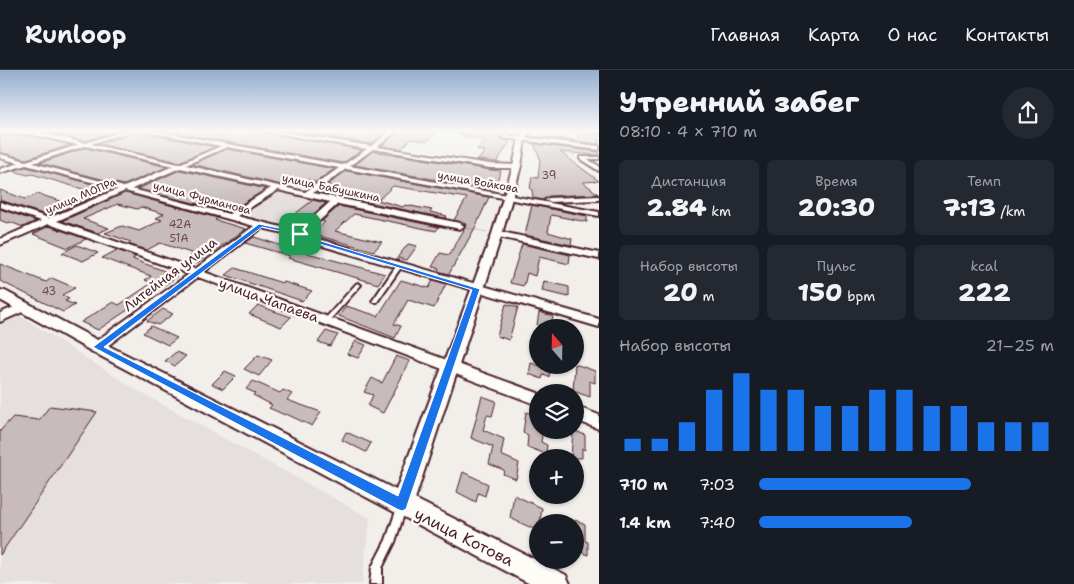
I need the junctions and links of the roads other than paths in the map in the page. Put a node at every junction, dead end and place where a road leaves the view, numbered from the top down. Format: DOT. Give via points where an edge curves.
graph roads {
  1 [pos="51,155"];
  2 [pos="130,155"];
  3 [pos="206,155"];
  4 [pos="274,155"];
  5 [pos="361,155"];
  6 [pos="417,155"];
  7 [pos="520,155"];
  8 [pos="0,156"];
  9 [pos="582,158"];
  10 [pos="599,158"];
  11 [pos="24,163"];
  12 [pos="181,166"];
  13 [pos="517,166"];
  14 [pos="343,168"];
  15 [pos="599,169"];
  16 [pos="0,171"];
  17 [pos="278,188"];
  18 [pos="125,189"];
  19 [pos="306,194"];
  20 [pos="507,198"];
  21 [pos="599,198"];
  22 [pos="525,200"];
  23 [pos="336,201"];
  24 [pos="0,204"];
  25 [pos="599,214"];
  26 [pos="230,217"];
  27 [pos="49,221"];
  28 [pos="261,225"];
  29 [pos="460,226"];
  30 [pos="300,234"];
  31 [pos="497,234"];
  32 [pos="0,242"];
  33 [pos="599,256"];
  34 [pos="399,266"];
  35 [pos="198,274"];
  36 [pos="358,285"];
  37 [pos="476,289"];
  38 [pos="0,294"];
  39 [pos="375,301"];
  40 [pos="23,307"];
  41 [pos="0,318"];
  42 [pos="326,321"];
  43 [pos="599,323"];
  44 [pos="97,347"];
  45 [pos="450,367"];
  46 [pos="529,397"];
  47 [pos="584,416"];
  48 [pos="599,422"];
  49 [pos="402,505"];
  50 [pos="376,584"];
  51 [pos="557,584"];
  1 -- 11 [label="street"];
  2 -- 12 [label="street, улица Бабушкина"];
  3 -- 12 [label="street, улица МОПРа"];
  4 -- 14 [label="street, улица Войкова"];
  5 -- 14 [label="street"];
  6 -- 13 [label="street" via="490,166"];
  7 -- 13 [label="street"];
  8 -- 11 [label="street, улица Фурманова"];
  9 -- 10 [label="lane"];
  9 -- 15 [label="street"];
  11 -- 16 [label="street"];
  11 -- 18 [label="street, улица Фурманова"];
  12 -- 17 [label="street, улица Бабушкина"];
  12 -- 18 [label="street, улица МОПРа"];
  13 -- 20 [label="street"];
  14 -- 19 [label="street"];
  14 -- 20 [label="street, улица Войкова"];
  17 -- 19 [label="street, улица Бабушкина"];
  17 -- 26 [label="street"];
  18 -- 26 [label="street, улица Фурманова"];
  18 -- 27 [label="street, улица МОПРа"];
  19 -- 23 [label="street, улица Бабушкина"];
  20 -- 22 [label="street, улица Войкова"];
  20 -- 31 [label="street"];
  21 -- 22 [label="street"];
  22 -- 25 [label="street, улица Войкова"];
  23 -- 29 [label="street, улица Бабушкина"];
  23 -- 30 [label="street"];
  24 -- 27 [label="street, улица Чапаева"];
  26 -- 28 [label="street, улица Фурманова"];
  27 -- 32 [label="street, улица МОПРа"];
  27 -- 35 [label="street, улица Чапаева"];
  28 -- 30 [label="street, улица Фурманова"];
  28 -- 35 [label="street, Литейная улица"];
  30 -- 34 [label="street, улица Фурманова"];
  31 -- 33 [label="street"];
  31 -- 37 [label="street"];
  34 -- 37 [label="street, улица Фурманова"];
  34 -- 39 [label="lane"];
  35 -- 42 [label="street, улица Чапаева"];
  35 -- 44 [label="street, Литейная улица"];
  36 -- 42 [label="lane"];
  37 -- 43 [label="street, улица Фурманова"];
  37 -- 45 [label="street"];
  38 -- 40 [label="street, улица Котова"];
  40 -- 41 [label="street"];
  40 -- 44 [label="street, улица Котова"];
  42 -- 45 [label="street, улица Чапаева"];
  44 -- 49 [label="street, улица Котова"];
  45 -- 46 [label="street, улица Чапаева"];
  45 -- 49 [label="street"];
  47 -- 48 [label="street"];
  49 -- 50 [label="lane" via="390,542 377,567"];
  49 -- 51 [label="street, улица Котова"];
}
